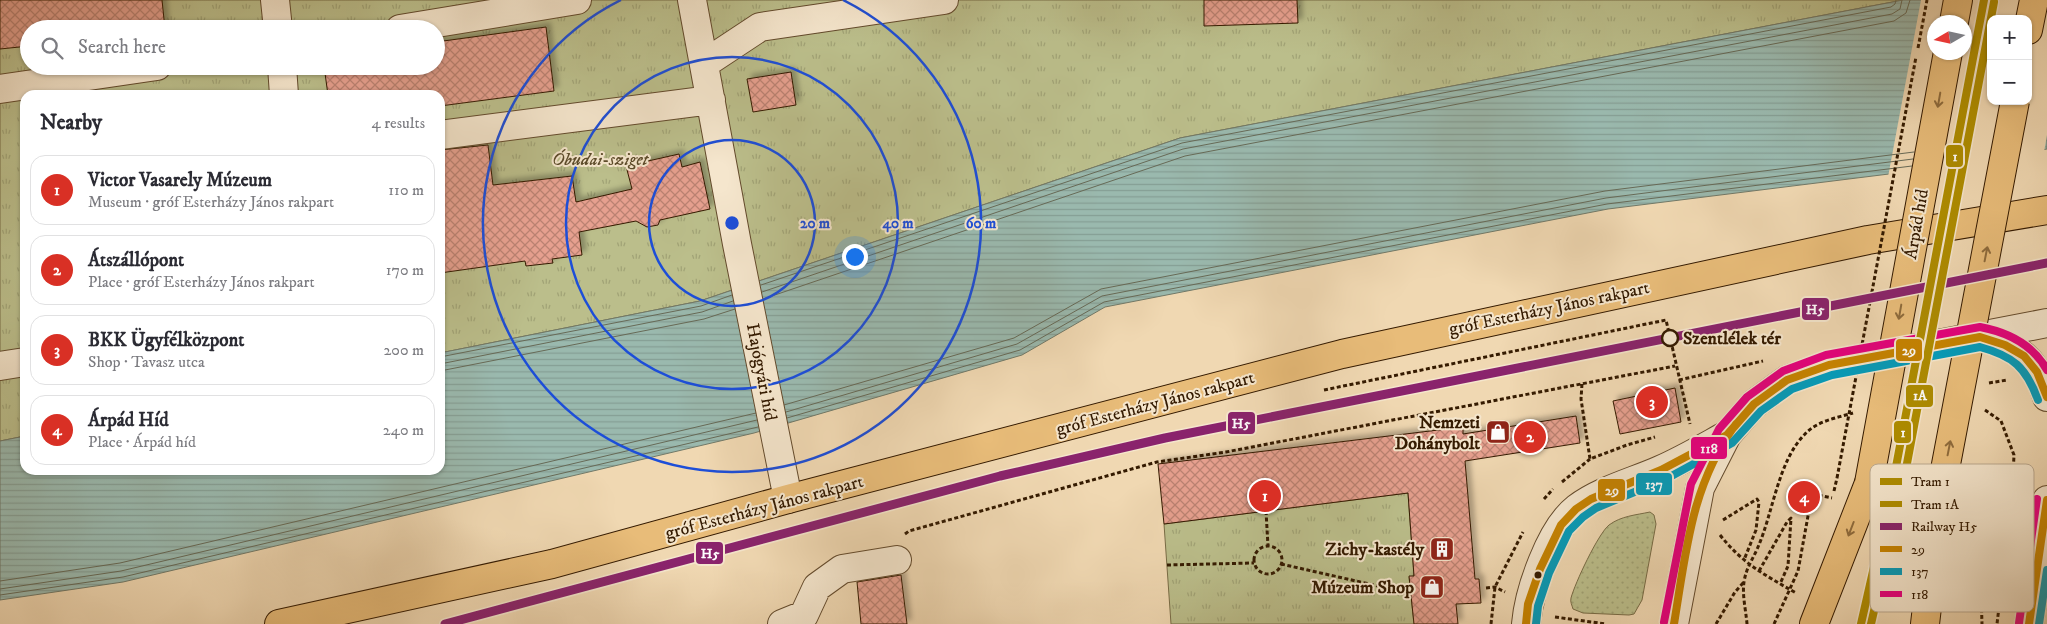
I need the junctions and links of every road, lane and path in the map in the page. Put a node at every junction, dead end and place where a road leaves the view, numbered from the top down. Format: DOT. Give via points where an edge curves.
graph roads {
  1 [pos="275,0"];
  2 [pos="577,0"];
  3 [pos="692,0"];
  4 [pos="944,0"];
  5 [pos="1927,0"];
  6 [pos="1958,0"];
  7 [pos="2034,0"];
  8 [pos="1955,15"];
  9 [pos="2031,15"];
  10 [pos="277,20"];
  11 [pos="445,22"];
  12 [pos="1947,60"];
  13 [pos="704,64"];
  14 [pos="96,75"];
  15 [pos="283,75"];
  16 [pos="0,89"];
  17 [pos="284,90"];
  18 [pos="711,100"];
  19 [pos="2014,105"];
  20 [pos="445,134"];
  21 [pos="2043,211"];
  22 [pos="2047,323"];
  23 [pos="1980,337"];
  24 [pos="1766,361"];
  25 [pos="20,363"];
  26 [pos="0,366"];
  27 [pos="1676,366"];
  28 [pos="1679,380"];
  29 [pos="1582,384"];
  30 [pos="1983,384"];
  31 [pos="2042,385"];
  32 [pos="1320,391"];
  33 [pos="1936,393"];
  34 [pos="1907,398"];
  35 [pos="1978,406"];
  36 [pos="1861,410"];
  37 [pos="1690,427"];
  38 [pos="1727,435"];
  39 [pos="1655,437"];
  40 [pos="1872,464"];
  41 [pos="1946,464"];
  42 [pos="2014,464"];
  43 [pos="1870,472"];
  44 [pos="1837,478"];
  45 [pos="1832,498"];
  46 [pos="788,499"];
  47 [pos="2047,500"];
  48 [pos="1266,511"];
  49 [pos="1719,524"];
  50 [pos="1715,528"];
  51 [pos="914,530"];
  52 [pos="1268,546"];
  53 [pos="897,560"];
  54 [pos="1744,560"];
  55 [pos="1254,563"];
  56 [pos="1281,564"];
  57 [pos="1748,565"];
  58 [pos="1167,566"];
  59 [pos="1759,571"];
  60 [pos="1744,581"];
  61 [pos="1780,584"];
  62 [pos="1495,587"];
  63 [pos="1486,588"];
  64 [pos="1789,589"];
  65 [pos="2034,590"];
  66 [pos="1411,591"];
  67 [pos="1796,593"];
  68 [pos="1558,619"];
  69 [pos="798,621"];
  70 [pos="278,624"];
  71 [pos="1526,624"];
  72 [pos="1606,624"];
  73 [pos="1674,624"];
  74 [pos="1716,624"];
  75 [pos="1747,624"];
  76 [pos="1774,624"];
  77 [pos="1814,624"];
  1 -- 10 [label="street"];
  2 -- 11 [label="street"];
  3 -- 13 [label="street, Hajógyári híd"];
  4 -- 13 [label="street" via="760,27"];
  5 -- 44 [label="path, bridge"];
  6 -- 8 [label="main road"];
  7 -- 9 [label="main road"];
  12 -- 40 [label="main road, Árpád híd, one-way, bridge"];
  13 -- 18 [label="street, Hajógyári híd"];
  14 -- 16 [label="street"];
  15 -- 17 [label="street"];
  18 -- 20 [label="street"];
  18 -- 46 [label="street, Hajógyári híd"];
  41 -- 19 [label="main road, one-way, bridge"];
  21 -- 46 [label="main road, gróf Esterházy János rakpart" via="1868,240 1357,350"];
  22 -- 23 [label="street"];
  23 -- 31 [label="street" via="2016,348 2029,358"];
  23 -- 38 [label="street" via="1829,366 1787,380 1754,404"];
  24 -- 28 [label="path"];
  25 -- 26 [label="street"];
  27 -- 28 [label="path"];
  27 -- 29 [label="path"];
  27 -- 32 [label="path" via="1666,320"];
  28 -- 37 [label="path"];
  29 -- 39 [label="path" via="1581,399 1590,459"];
  29 -- 51 [label="path" via="1226,452 1157,462"];
  30 -- 31 [label="path"];
  33 -- 34 [label="path"];
  35 -- 42 [label="path" via="2001,421 2014,455"];
  36 -- 57 [label="path" via="1817,424 1804,434 1781,475 1758,547"];
  38 -- 71 [label="street" via="1576,509 1561,525 1540,568 1528,604"];
  38 -- 73 [label="street" via="1700,488"];
  43 -- 77 [label="main road, Árpád híd, one-way, bridge"];
  45 -- 64 [label="path" via="1812,494 1798,571"];
  46 -- 70 [label="main road, gróf Esterházy János rakpart" via="544,566"];
  47 -- 65 [label="street"];
  48 -- 52 [label="path"];
  49 -- 54 [label="path" via="1757,499 1760,502 1756,530"];
  50 -- 54 [label="path" via="1734,553"];
  52 -- 55 [label="path" via="1258,550"];
  52 -- 56 [label="path" via="1278,551"];
  53 -- 69 [label="street" via="842,569 817,587"];
  54 -- 57 [label="path"];
  55 -- 56 [label="path" via="1258,571 1267,575 1276,572"];
  55 -- 58 [label="path"];
  56 -- 66 [label="path"];
  57 -- 59 [label="path"];
  57 -- 60 [label="path"];
  59 -- 61 [label="path"];
  59 -- 61 [label="path" via="1792,518 1788,566"];
  60 -- 74 [label="path"];
  60 -- 75 [label="path"];
  61 -- 64 [label="path"];
  62 -- 63 [label="path"];
  64 -- 67 [label="path"];
  64 -- 76 [label="path"];
  68 -- 72 [label="path"];
}
